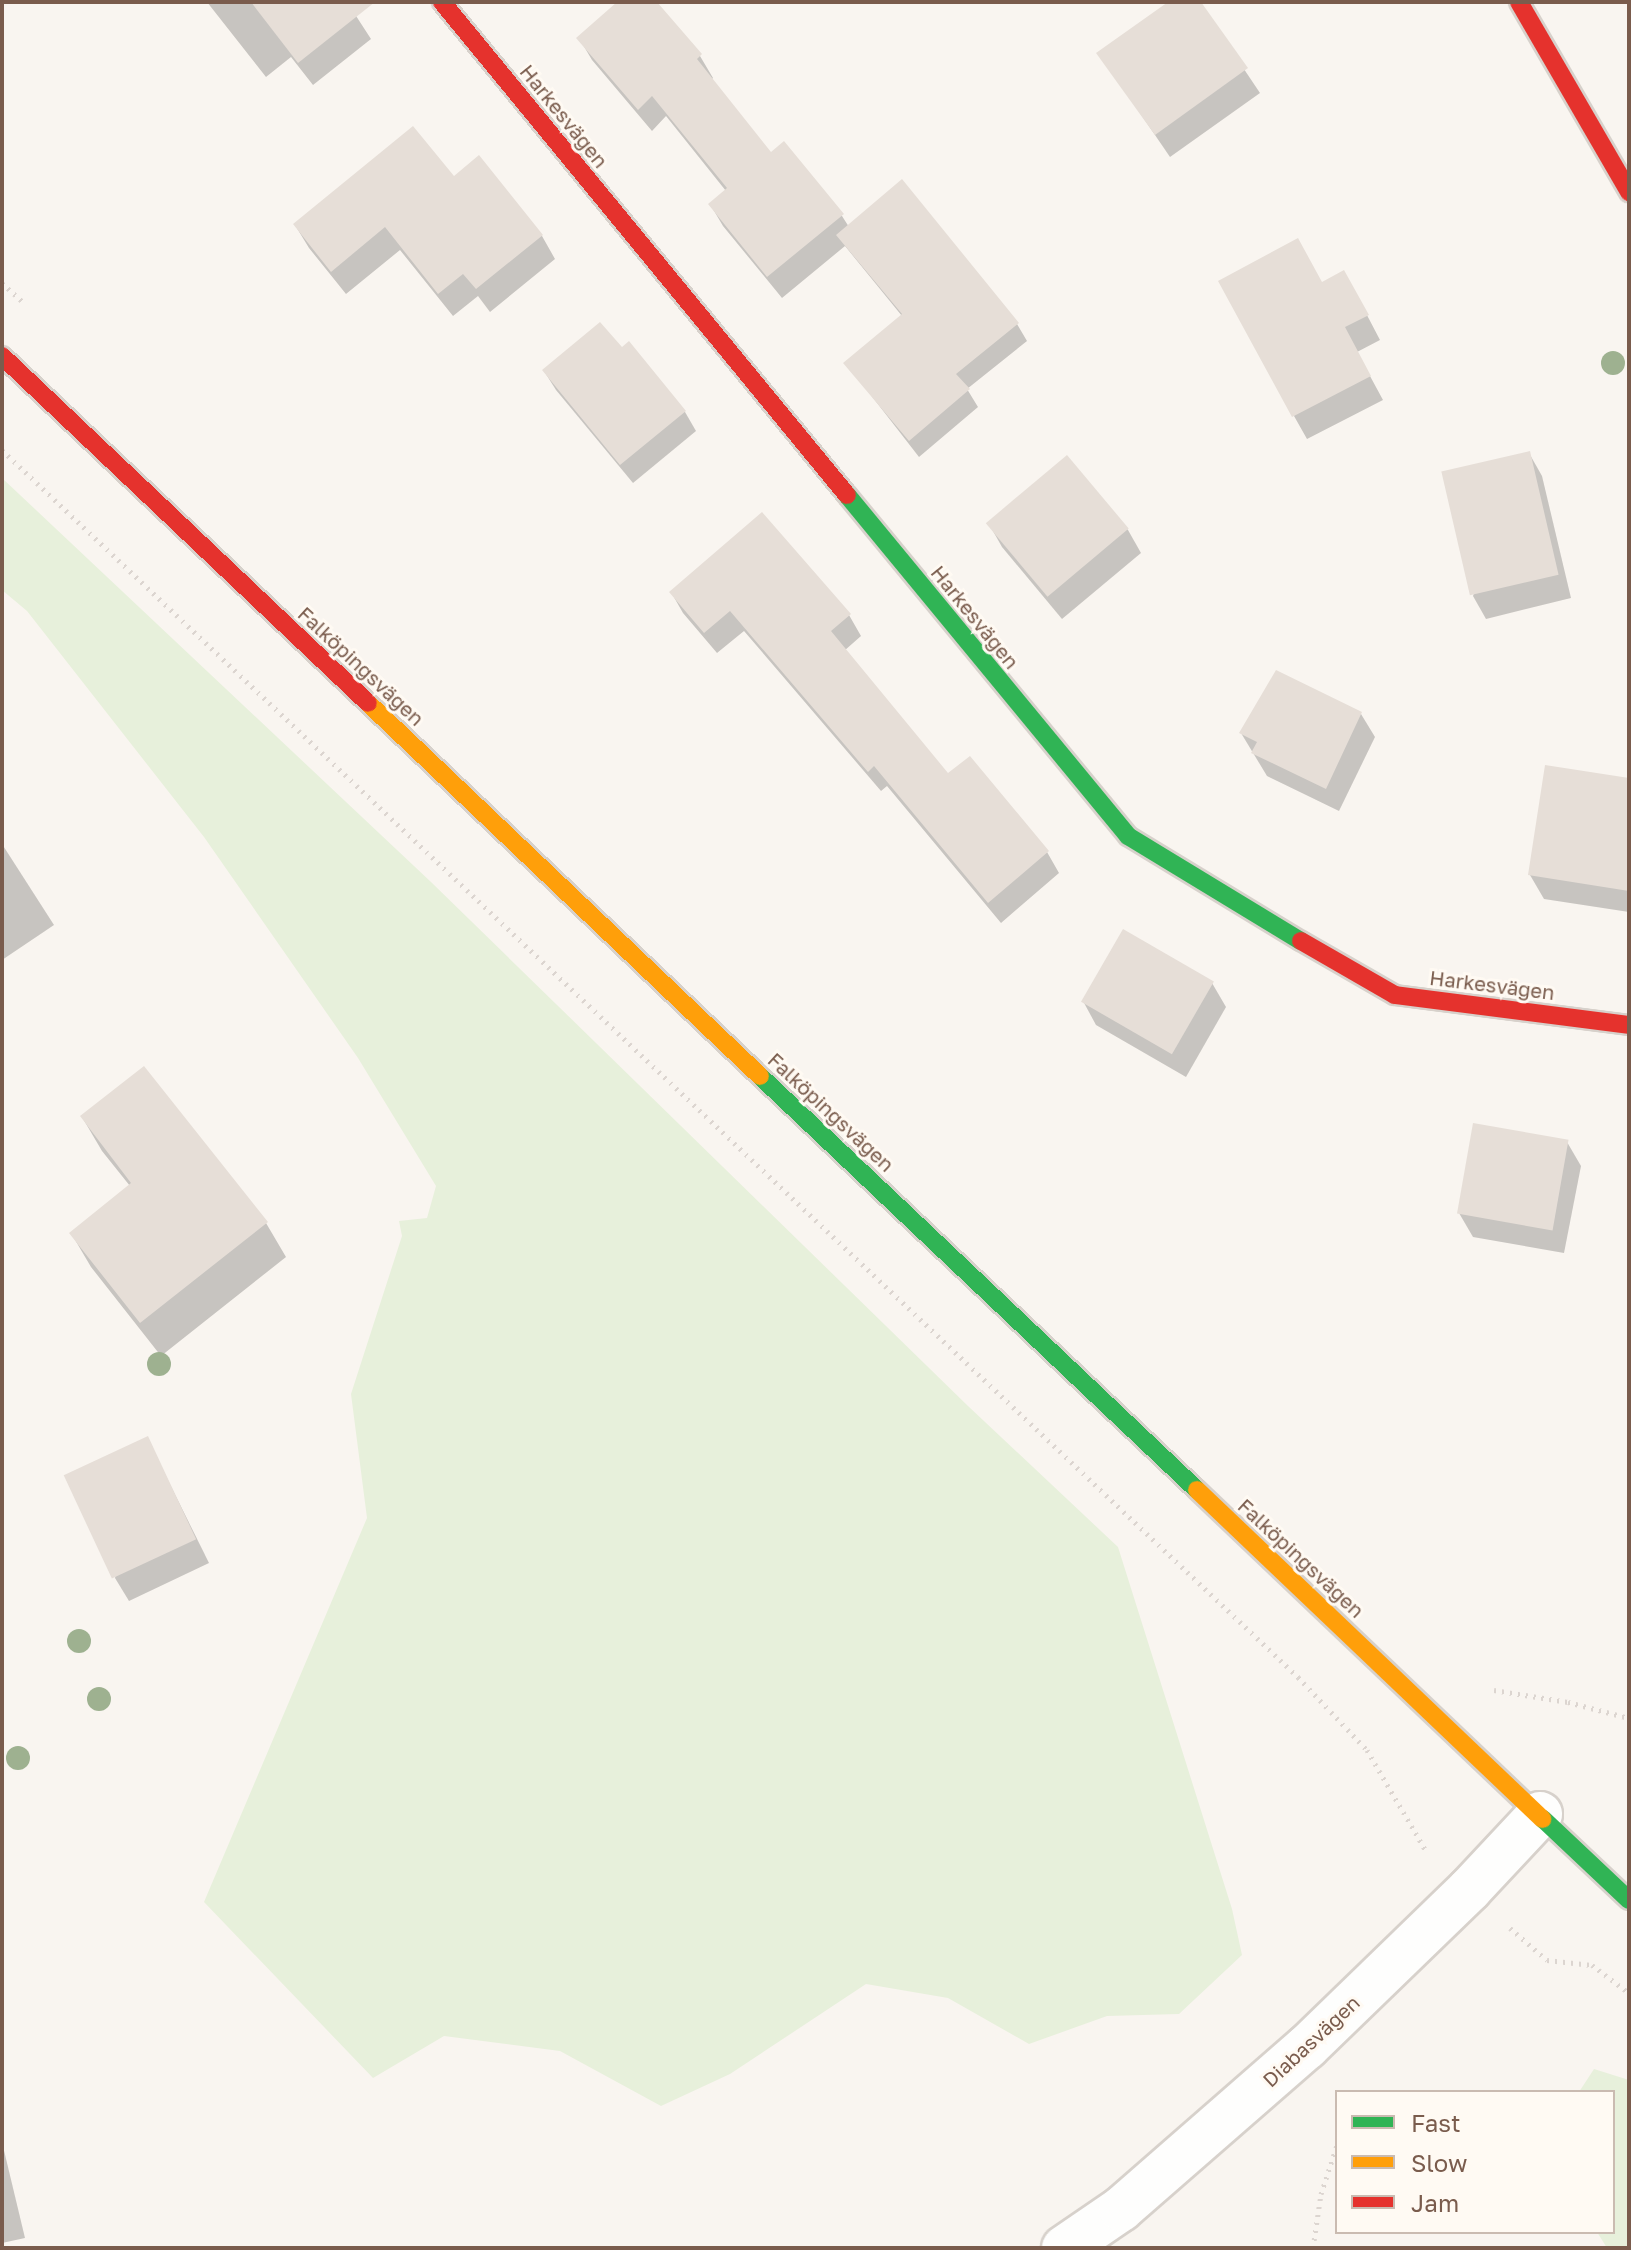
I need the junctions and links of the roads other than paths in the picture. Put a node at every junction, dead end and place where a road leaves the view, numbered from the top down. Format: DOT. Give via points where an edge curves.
graph roads {
  1 [pos="442,2"];
  2 [pos="1519,2"];
  3 [pos="1629,192"];
  4 [pos="2,356"];
  5 [pos="1629,1025"];
  6 [pos="1540,1814"];
  7 [pos="1629,1900"];
  8 [pos="1064,2248"];
  1 -- 5 [label="main road, Harkesvägen" via="1128,836 1395,995"];
  2 -- 3 [label="main road"];
  4 -- 6 [label="main road, Falköpingsvägen"];
  6 -- 7 [label="main road, Falköpingsvägen"];
  6 -- 8 [label="street, Diabasvägen" via="1307,2047 1121,2209"];
}
